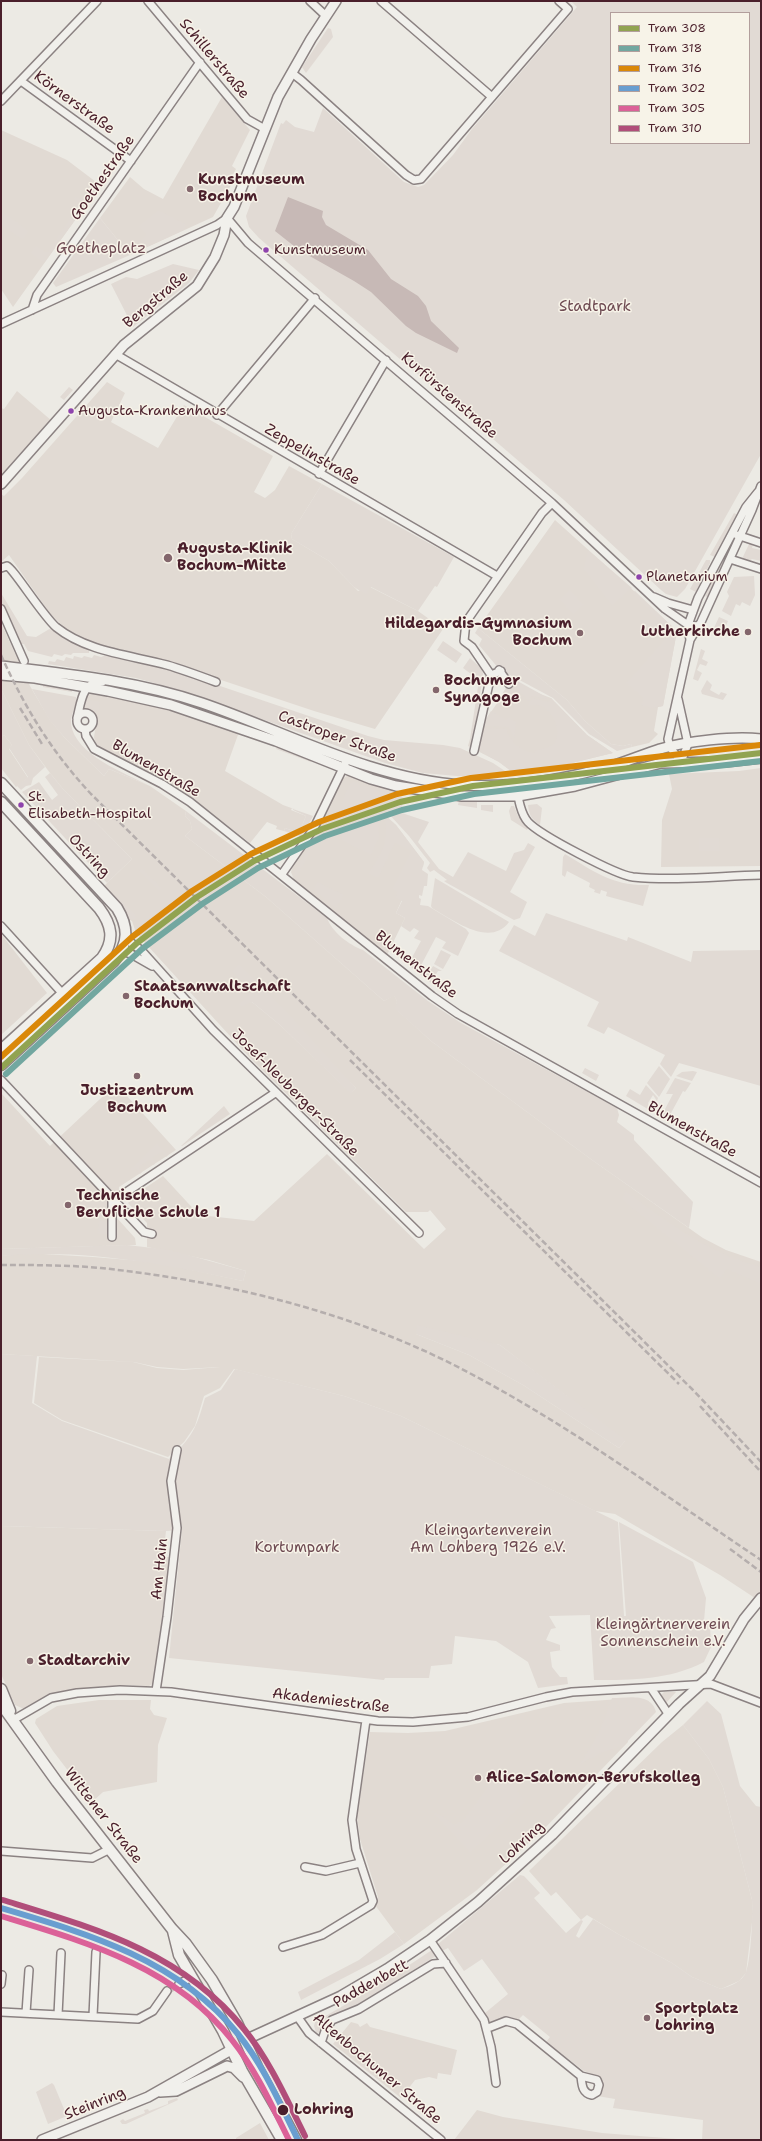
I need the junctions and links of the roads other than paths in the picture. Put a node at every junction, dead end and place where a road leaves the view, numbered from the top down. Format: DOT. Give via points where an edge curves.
graph roads {
  1 [pos="98,1"];
  2 [pos="148,1"];
  3 [pos="310,1"];
  4 [pos="336,1"];
  5 [pos="381,1"];
  6 [pos="559,1"];
  7 [pos="326,15"];
  8 [pos="200,62"];
  9 [pos="292,73"];
  10 [pos="20,81"];
  11 [pos="492,97"];
  12 [pos="1,101"];
  13 [pos="265,129"];
  14 [pos="131,161"];
  15 [pos="227,218"];
  16 [pos="315,298"];
  17 [pos="32,310"];
  18 [pos="1,324"];
  19 [pos="115,354"];
  20 [pos="386,360"];
  21 [pos="217,415"];
  22 [pos="319,474"];
  23 [pos="1,484"];
  24 [pos="760,489"];
  25 [pos="552,503"];
  26 [pos="741,535"];
  27 [pos="731,536"];
  28 [pos="761,543"];
  29 [pos="724,550"];
  30 [pos="730,559"];
  31 [pos="1,568"];
  32 [pos="761,569"];
  33 [pos="497,576"];
  34 [pos="652,596"];
  35 [pos="1,609"];
  36 [pos="694,610"];
  37 [pos="700,624"];
  38 [pos="688,625"];
  39 [pos="690,640"];
  40 [pos="24,661"];
  41 [pos="1,666"];
  42 [pos="1,675"];
  43 [pos="491,675"];
  44 [pos="114,682"];
  45 [pos="216,682"];
  46 [pos="509,684"];
  47 [pos="86,688"];
  48 [pos="677,697"];
  49 [pos="77,718"];
  50 [pos="84,729"];
  51 [pos="761,739"];
  52 [pos="688,744"];
  53 [pos="670,747"];
  54 [pos="474,751"];
  55 [pos="348,758"];
  56 [pos="761,758"];
  57 [pos="681,762"];
  58 [pos="344,767"];
  59 [pos="1,783"];
  60 [pos="516,784"];
  61 [pos="518,796"];
  62 [pos="1,802"];
  63 [pos="282,874"];
  64 [pos="761,875"];
  65 [pos="1,926"];
  66 [pos="125,938"];
  67 [pos="110,940"];
  68 [pos="121,951"];
  69 [pos="156,968"];
  70 [pos="62,993"];
  71 [pos="62,1010"];
  72 [pos="1,1050"];
  73 [pos="1,1066"];
  74 [pos="1,1080"];
  75 [pos="275,1093"];
  76 [pos="761,1183"];
  77 [pos="112,1197"];
  78 [pos="419,1233"];
  79 [pos="152,1234"];
  80 [pos="112,1237"];
  81 [pos="177,1450"];
  82 [pos="758,1602"];
  83 [pos="697,1687"];
  84 [pos="651,1688"];
  85 [pos="1,1689"];
  86 [pos="156,1691"];
  87 [pos="761,1703"];
  88 [pos="1,1704"];
  89 [pos="669,1715"];
  90 [pos="13,1720"];
  91 [pos="366,1720"];
  92 [pos="110,1849"];
  93 [pos="1,1851"];
  94 [pos="360,1863"];
  95 [pos="305,1867"];
  96 [pos="172,1929"];
  97 [pos="430,1940"];
  98 [pos="283,1947"];
  99 [pos="96,1952"];
  100 [pos="61,1953"];
  101 [pos="446,1964"];
  102 [pos="29,1970"];
  103 [pos="2,1975"];
  104 [pos="192,1977"];
  105 [pos="1,1984"];
  106 [pos="179,1984"];
  107 [pos="167,1991"];
  108 [pos="228,2006"];
  109 [pos="1,2012"];
  110 [pos="26,2013"];
  111 [pos="58,2015"];
  112 [pos="92,2016"];
  113 [pos="297,2016"];
  114 [pos="488,2028"];
  115 [pos="245,2040"];
  116 [pos="321,2043"];
  117 [pos="230,2050"];
  118 [pos="581,2076"];
  119 [pos="248,2082"];
  120 [pos="496,2083"];
  121 [pos="158,2092"];
  122 [pos="42,2140"];
  123 [pos="282,2140"];
  124 [pos="296,2140"];
  125 [pos="441,2140"];
  1 -- 10 [label="street"];
  2 -- 8 [label="street, Schillerstraße"];
  3 -- 7 [label="street"];
  4 -- 7 [label="street, Bergstraße"];
  5 -- 11 [label="street"];
  6 -- 11 [label="street" via="568,8"];
  7 -- 9 [label="street, Bergstraße"];
  8 -- 13 [label="street, Schillerstraße" via="247,119"];
  8 -- 14 [label="street, Goethestraße"];
  9 -- 11 [label="street" via="406,176 414,180 421,179 427,174"];
  9 -- 13 [label="street, Bergstraße" via="278,97"];
  10 -- 12 [label="street"];
  10 -- 14 [label="street, Körnerstraße"];
  13 -- 15 [label="street, Bergstraße" via="234,207"];
  14 -- 17 [label="street, Goethestraße" via="37,295"];
  15 -- 16 [label="street, Kurfürstenstraße" via="248,243"];
  15 -- 17 [label="street" via="217,225"];
  15 -- 19 [label="street, Bergstraße" via="224,235 215,257 197,286"];
  16 -- 20 [label="street, Kurfürstenstraße"];
  16 -- 21 [label="street"];
  17 -- 18 [label="street"];
  19 -- 21 [label="street, Zeppelinstraße"];
  19 -- 23 [label="street, Bergstraße"];
  20 -- 22 [label="street"];
  20 -- 25 [label="street, Kurfürstenstraße"];
  21 -- 22 [label="street, Zeppelinstraße"];
  22 -- 33 [label="street, Zeppelinstraße"];
  24 -- 26 [label="street"];
  24 -- 27 [label="street" via="746,507"];
  25 -- 33 [label="street"];
  25 -- 34 [label="street, Kurfürstenstraße"];
  26 -- 27 [label="street"];
  26 -- 28 [label="street"];
  26 -- 30 [label="street"];
  27 -- 29 [label="street"];
  29 -- 30 [label="street"];
  29 -- 36 [label="street"];
  30 -- 32 [label="street"];
  30 -- 37 [label="street"];
  31 -- 45 [label="street" via="7,566 13,570 47,619 72,638"];
  33 -- 43 [label="street" via="466,622 464,641 472,647"];
  34 -- 36 [label="street, Kurfürstenstraße"];
  34 -- 38 [label="street, Kurfürstenstraße" via="676,619"];
  35 -- 40 [label="street"];
  36 -- 37 [label="street"];
  36 -- 38 [label="street"];
  37 -- 38 [label="street"];
  37 -- 39 [label="street"];
  38 -- 39 [label="street"];
  39 -- 48 [label="street"];
  41 -- 44 [label="street, Castroper Straße" via="92,676"];
  42 -- 47 [label="street, Castroper Straße" via="35,678"];
  43 -- 46 [label="street" via="500,670"];
  43 -- 54 [label="street"];
  44 -- 47 [label="street" via="95,682"];
  44 -- 55 [label="street, Castroper Straße" via="166,691"];
  47 -- 49 [label="street"];
  47 -- 58 [label="street, Castroper Straße" via="171,705"];
  48 -- 52 [label="street"];
  48 -- 53 [label="street" via="668,739"];
  49 -- 50 [label="street, Blumenstraße" via="78,725"];
  49 -- 50 [label="street" via="83,714 91,717 91,726"];
  50 -- 63 [label="street, Blumenstraße" via="94,749 162,784 190,802"];
  51 -- 52 [label="street, Castroper Straße" via="708,740"];
  52 -- 53 [label="street, Castroper Straße"];
  52 -- 57 [label="street"];
  53 -- 57 [label="street"];
  53 -- 60 [label="street, Castroper Straße" via="596,770"];
  55 -- 58 [label="street"];
  55 -- 60 [label="street, Castroper Straße" via="377,769 436,783 464,786"];
  56 -- 57 [label="street, Castroper Straße" via="725,762"];
  57 -- 61 [label="street, Castroper Straße" via="661,763 575,786"];
  58 -- 61 [label="street, Castroper Straße" via="371,779 403,787 462,796"];
  58 -- 63 [label="street" via="314,828"];
  59 -- 66 [label="main road, Ostring" via="116,908 126,925"];
  60 -- 61 [label="street"];
  61 -- 64 [label="street" via="526,819 534,827 623,875"];
  62 -- 67 [label="main road, Ostring" via="100,908 110,927"];
  63 -- 76 [label="street, Blumenstraße" via="432,996 467,1020"];
  65 -- 70 [label="street"];
  66 -- 67 [label="main road"];
  66 -- 68 [label="main road, Ostring"];
  66 -- 69 [label="street, Josef-Neuberger-Straße" via="142,950"];
  67 -- 68 [label="main road"];
  67 -- 70 [label="main road" via="102,958"];
  68 -- 69 [label="street, Josef-Neuberger-Straße"];
  68 -- 71 [label="main road, Ostring" via="114,961"];
  69 -- 75 [label="street, Josef-Neuberger-Straße"];
  70 -- 71 [label="main road"];
  70 -- 72 [label="main road"];
  71 -- 73 [label="main road, Ostring"];
  74 -- 77 [label="street"];
  75 -- 77 [label="street" via="119,1197"];
  75 -- 78 [label="street, Josef-Neuberger-Straße"];
  77 -- 79 [label="street" via="144,1232"];
  77 -- 80 [label="street"];
  81 -- 86 [label="street, Am Hain" via="171,1481 177,1528"];
  82 -- 83 [label="street, Lohring" via="744,1619 710,1676"];
  83 -- 84 [label="street, Akademiestraße"];
  83 -- 87 [label="street, Akademiestraße" via="711,1684"];
  83 -- 89 [label="street, Lohring"];
  84 -- 89 [label="street"];
  84 -- 91 [label="street, Akademiestraße" via="572,1692 468,1717 413,1722"];
  85 -- 90 [label="main road, Wittener Straße"];
  86 -- 90 [label="street, Akademiestraße" via="101,1692 51,1698"];
  86 -- 91 [label="street, Akademiestraße"];
  88 -- 90 [label="main road, Wittener Straße"];
  89 -- 97 [label="street, Lohring" via="532,1855"];
  90 -- 92 [label="main road, Wittener Straße"];
  91 -- 94 [label="street" via="352,1820 354,1842"];
  92 -- 93 [label="street" via="92,1858"];
  92 -- 96 [label="main road, Wittener Straße"];
  94 -- 95 [label="street" via="326,1871"];
  94 -- 98 [label="street" via="373,1897 371,1905 322,1935"];
  96 -- 104 [label="main road, Wittener Straße" via="179,1955"];
  96 -- 108 [label="main road, Wittener Straße" via="200,1962"];
  97 -- 101 [label="street"];
  97 -- 113 [label="street, Lohring" via="341,1996"];
  99 -- 112 [label="street"];
  100 -- 111 [label="street"];
  101 -- 114 [label="street" via="480,2012"];
  101 -- 116 [label="street, Paddenbett" via="433,1964 359,2009 332,2020"];
  102 -- 110 [label="street"];
  103 -- 105 [label="street"];
  104 -- 106 [label="street"];
  104 -- 108 [label="main road, Wittener Straße" via="201,1977 206,1981 219,2000"];
  104 -- 117 [label="main road, Wittener Straße" via="223,2031"];
  107 -- 112 [label="street" via="153,2011 142,2018"];
  108 -- 115 [label="main road, Wittener Straße"];
  109 -- 110 [label="street"];
  110 -- 111 [label="street"];
  111 -- 112 [label="street"];
  113 -- 115 [label="street, Lohring"];
  113 -- 116 [label="street, Altenbochumer Straße" via="306,2030"];
  114 -- 118 [label="street" via="501,2022 512,2021"];
  114 -- 120 [label="street"];
  115 -- 117 [label="main road"];
  115 -- 124 [label="main road, Wittener Straße"];
  116 -- 125 [label="street, Altenbochumer Straße"];
  117 -- 119 [label="main road, Wittener Straße"];
  117 -- 121 [label="street, Steinring"];
  119 -- 121 [label="street, Steinring" via="234,2068 227,2066 176,2091"];
  119 -- 123 [label="main road, Wittener Straße"];
  121 -- 122 [label="street, Steinring"];
}
